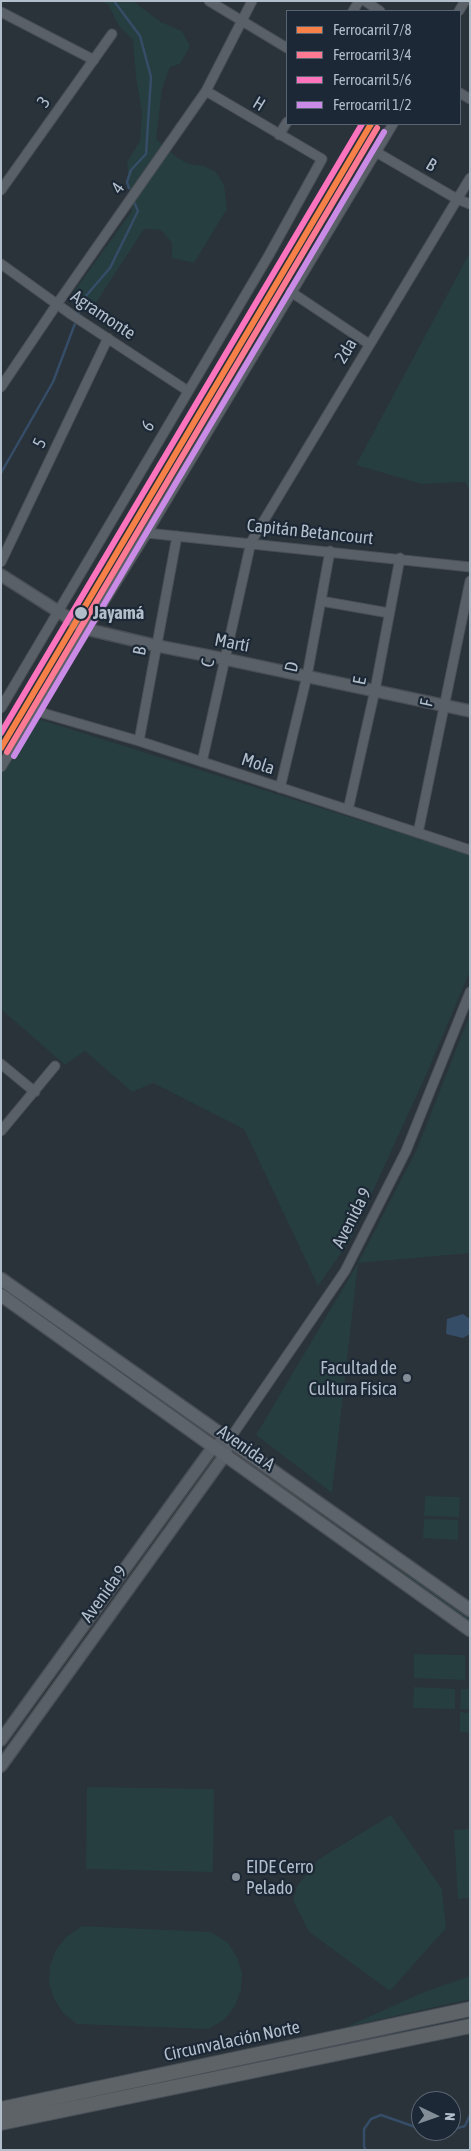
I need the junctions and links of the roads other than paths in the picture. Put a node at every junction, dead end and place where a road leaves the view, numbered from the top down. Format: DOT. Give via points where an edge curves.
graph roads {
  1 [pos="209,1"];
  2 [pos="252,1"];
  3 [pos="365,1"];
  4 [pos="378,10"];
  5 [pos="1,12"];
  6 [pos="240,20"];
  7 [pos="112,34"];
  8 [pos="286,47"];
  9 [pos="94,60"];
  10 [pos="206,91"];
  11 [pos="286,124"];
  12 [pos="392,125"];
  13 [pos="279,135"];
  14 [pos="376,152"];
  15 [pos="322,159"];
  16 [pos="470,178"];
  17 [pos="1,190"];
  18 [pos="457,199"];
  19 [pos="470,204"];
  20 [pos="1,264"];
  21 [pos="291,292"];
  22 [pos="57,304"];
  23 [pos="108,338"];
  24 [pos="369,344"];
  25 [pos="1,387"];
  26 [pos="188,391"];
  27 [pos="147,533"];
  28 [pos="177,536"];
  29 [pos="251,542"];
  30 [pos="330,551"];
  31 [pos="400,558"];
  32 [pos="1,562"];
  33 [pos="470,567"];
  34 [pos="1,575"];
  35 [pos="470,580"];
  36 [pos="321,601"];
  37 [pos="389,613"];
  38 [pos="58,614"];
  39 [pos="86,629"];
  40 [pos="158,646"];
  41 [pos="225,659"];
  42 [pos="307,676"];
  43 [pos="375,690"];
  44 [pos="444,706"];
  45 [pos="1,708"];
  46 [pos="36,711"];
  47 [pos="470,711"];
  48 [pos="139,741"];
  49 [pos="202,762"];
  50 [pos="1,767"];
  51 [pos="280,788"];
  52 [pos="348,810"];
  53 [pos="418,833"];
  54 [pos="470,850"];
  55 [pos="470,992"];
  56 [pos="1,1064"];
  57 [pos="55,1066"];
  58 [pos="35,1092"];
  59 [pos="1,1131"];
  60 [pos="1,1279"];
  61 [pos="1,1295"];
  62 [pos="229,1440"];
  63 [pos="213,1447"];
  64 [pos="225,1455"];
  65 [pos="357,1530"];
  66 [pos="357,1549"];
  67 [pos="470,1610"];
  68 [pos="470,1630"];
  69 [pos="44,1681"];
  70 [pos="57,1690"];
  71 [pos="1,1740"];
  72 [pos="1,1766"];
  73 [pos="470,2009"];
  74 [pos="470,2026"];
  75 [pos="1,2109"];
  76 [pos="1,2123"];
  1 -- 6 [label="street"];
  2 -- 6 [label="street, 4"];
  3 -- 4 [label="street"];
  5 -- 9 [label="street"];
  6 -- 8 [label="street"];
  6 -- 10 [label="street, 4"];
  7 -- 9 [label="street, 3"];
  9 -- 17 [label="street, 3"];
  10 -- 13 [label="street, H"];
  10 -- 22 [label="street, 4"];
  11 -- 13 [label="street"];
  12 -- 14 [label="street"];
  13 -- 15 [label="street, H"];
  14 -- 18 [label="street, B"];
  14 -- 21 [label="street"];
  15 -- 26 [label="street, 6"];
  16 -- 18 [label="street, 2da"];
  18 -- 19 [label="street, B"];
  18 -- 24 [label="street, 2da"];
  20 -- 22 [label="street, Agramonte"];
  21 -- 24 [label="street"];
  21 -- 27 [label="street"];
  22 -- 23 [label="street, Agramonte"];
  22 -- 25 [label="street, 4"];
  23 -- 26 [label="street, Agramonte"];
  23 -- 32 [label="street, 5"];
  24 -- 29 [label="street, 2da"];
  26 -- 38 [label="street, 6"];
  27 -- 28 [label="street, Capitán Betancourt"];
  27 -- 39 [label="street"];
  28 -- 29 [label="street, Capitán Betancourt"];
  28 -- 40 [label="street, B"];
  29 -- 30 [label="street, Capitán Betancourt"];
  29 -- 41 [label="street, C"];
  30 -- 31 [label="street, Capitán Betancourt"];
  30 -- 36 [label="street, D"];
  31 -- 33 [label="street, Capitán Betancourt"];
  31 -- 37 [label="street, E"];
  34 -- 38 [label="street, Martí"];
  35 -- 44 [label="street, F"];
  36 -- 37 [label="street"];
  36 -- 42 [label="street, D"];
  37 -- 43 [label="street, E"];
  38 -- 39 [label="street, Martí"];
  38 -- 45 [label="street, 6"];
  39 -- 40 [label="street, Martí"];
  39 -- 46 [label="street"];
  40 -- 41 [label="street, Martí"];
  40 -- 48 [label="street, B"];
  41 -- 42 [label="street, Martí"];
  41 -- 49 [label="street, C"];
  42 -- 43 [label="street, Martí"];
  42 -- 51 [label="street, D"];
  43 -- 44 [label="street, Martí"];
  43 -- 52 [label="street, E"];
  44 -- 47 [label="street, Martí"];
  44 -- 53 [label="street, F"];
  46 -- 48 [label="street, Mola"];
  46 -- 50 [label="street"];
  48 -- 49 [label="street, Mola"];
  49 -- 51 [label="street, Mola"];
  51 -- 52 [label="street, Mola"];
  52 -- 53 [label="street, Mola"];
  53 -- 54 [label="street, Mola"];
  55 -- 62 [label="street, Avenida 9" via="406,1151 345,1271"];
  56 -- 58 [label="street"];
  57 -- 58 [label="street"];
  58 -- 59 [label="street"];
  60 -- 62 [label="main road, Avenida A"];
  61 -- 63 [label="main road, Avenida A"];
  62 -- 63 [label="street"];
  62 -- 64 [label="street, Avenida 9"];
  62 -- 65 [label="main road, Avenida A"];
  63 -- 64 [label="main road, Avenida A"];
  63 -- 69 [label="street, Avenida 9"];
  64 -- 66 [label="main road, Avenida A"];
  64 -- 70 [label="street, Avenida 9"];
  65 -- 66 [label="main road"];
  65 -- 67 [label="main road, Avenida A"];
  66 -- 68 [label="main road, Avenida A"];
  69 -- 70 [label="street"];
  69 -- 71 [label="street, Avenida 9"];
  70 -- 72 [label="street, Avenida 9"];
  73 -- 75 [label="highway, Circunvalación Norte"];
  74 -- 76 [label="highway, Circunvalación Norte"];
}
